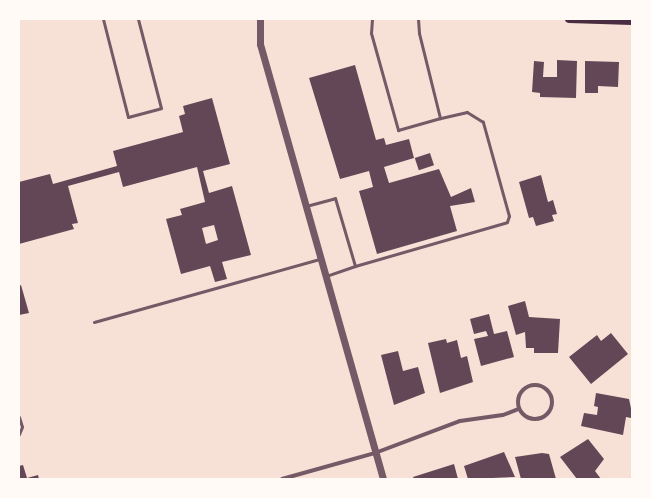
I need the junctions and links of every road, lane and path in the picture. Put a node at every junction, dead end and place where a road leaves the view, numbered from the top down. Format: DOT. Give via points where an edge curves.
graph roads {
  1 [pos="103,19"];
  2 [pos="138,19"];
  3 [pos="260,19"];
  4 [pos="372,19"];
  5 [pos="418,19"];
  6 [pos="570,19"];
  7 [pos="632,21"];
  8 [pos="440,118"];
  9 [pos="306,206"];
  10 [pos="321,258"];
  11 [pos="355,266"];
  12 [pos="326,276"];
  13 [pos="94,322"];
  14 [pos="519,409"];
  15 [pos="19,417"];
  16 [pos="19,434"];
  17 [pos="375,453"];
  18 [pos="282,479"];
  19 [pos="383,479"];
  1 -- 2 [label="lane" via="128,117 160,108"];
  3 -- 9 [label="street" via="260,44"];
  4 -- 8 [label="lane" via="371,34 398,130"];
  5 -- 8 [label="lane" via="419,33"];
  6 -- 7 [label="main road"];
  8 -- 11 [label="lane" via="467,112 483,122 509,216 507,222"];
  9 -- 10 [label="street"];
  9 -- 11 [label="lane" via="335,198"];
  10 -- 12 [label="street"];
  10 -- 13 [label="lane"];
  11 -- 12 [label="lane"];
  12 -- 17 [label="street"];
  14 -- 14 [label="street" via="526,417 538,419 551,408 551,396 544,387 528,386 518,398"];
  14 -- 17 [label="street" via="503,415 460,421"];
  15 -- 16 [label="lane" via="22,427"];
  17 -- 18 [label="street"];
  17 -- 19 [label="street"];
}
